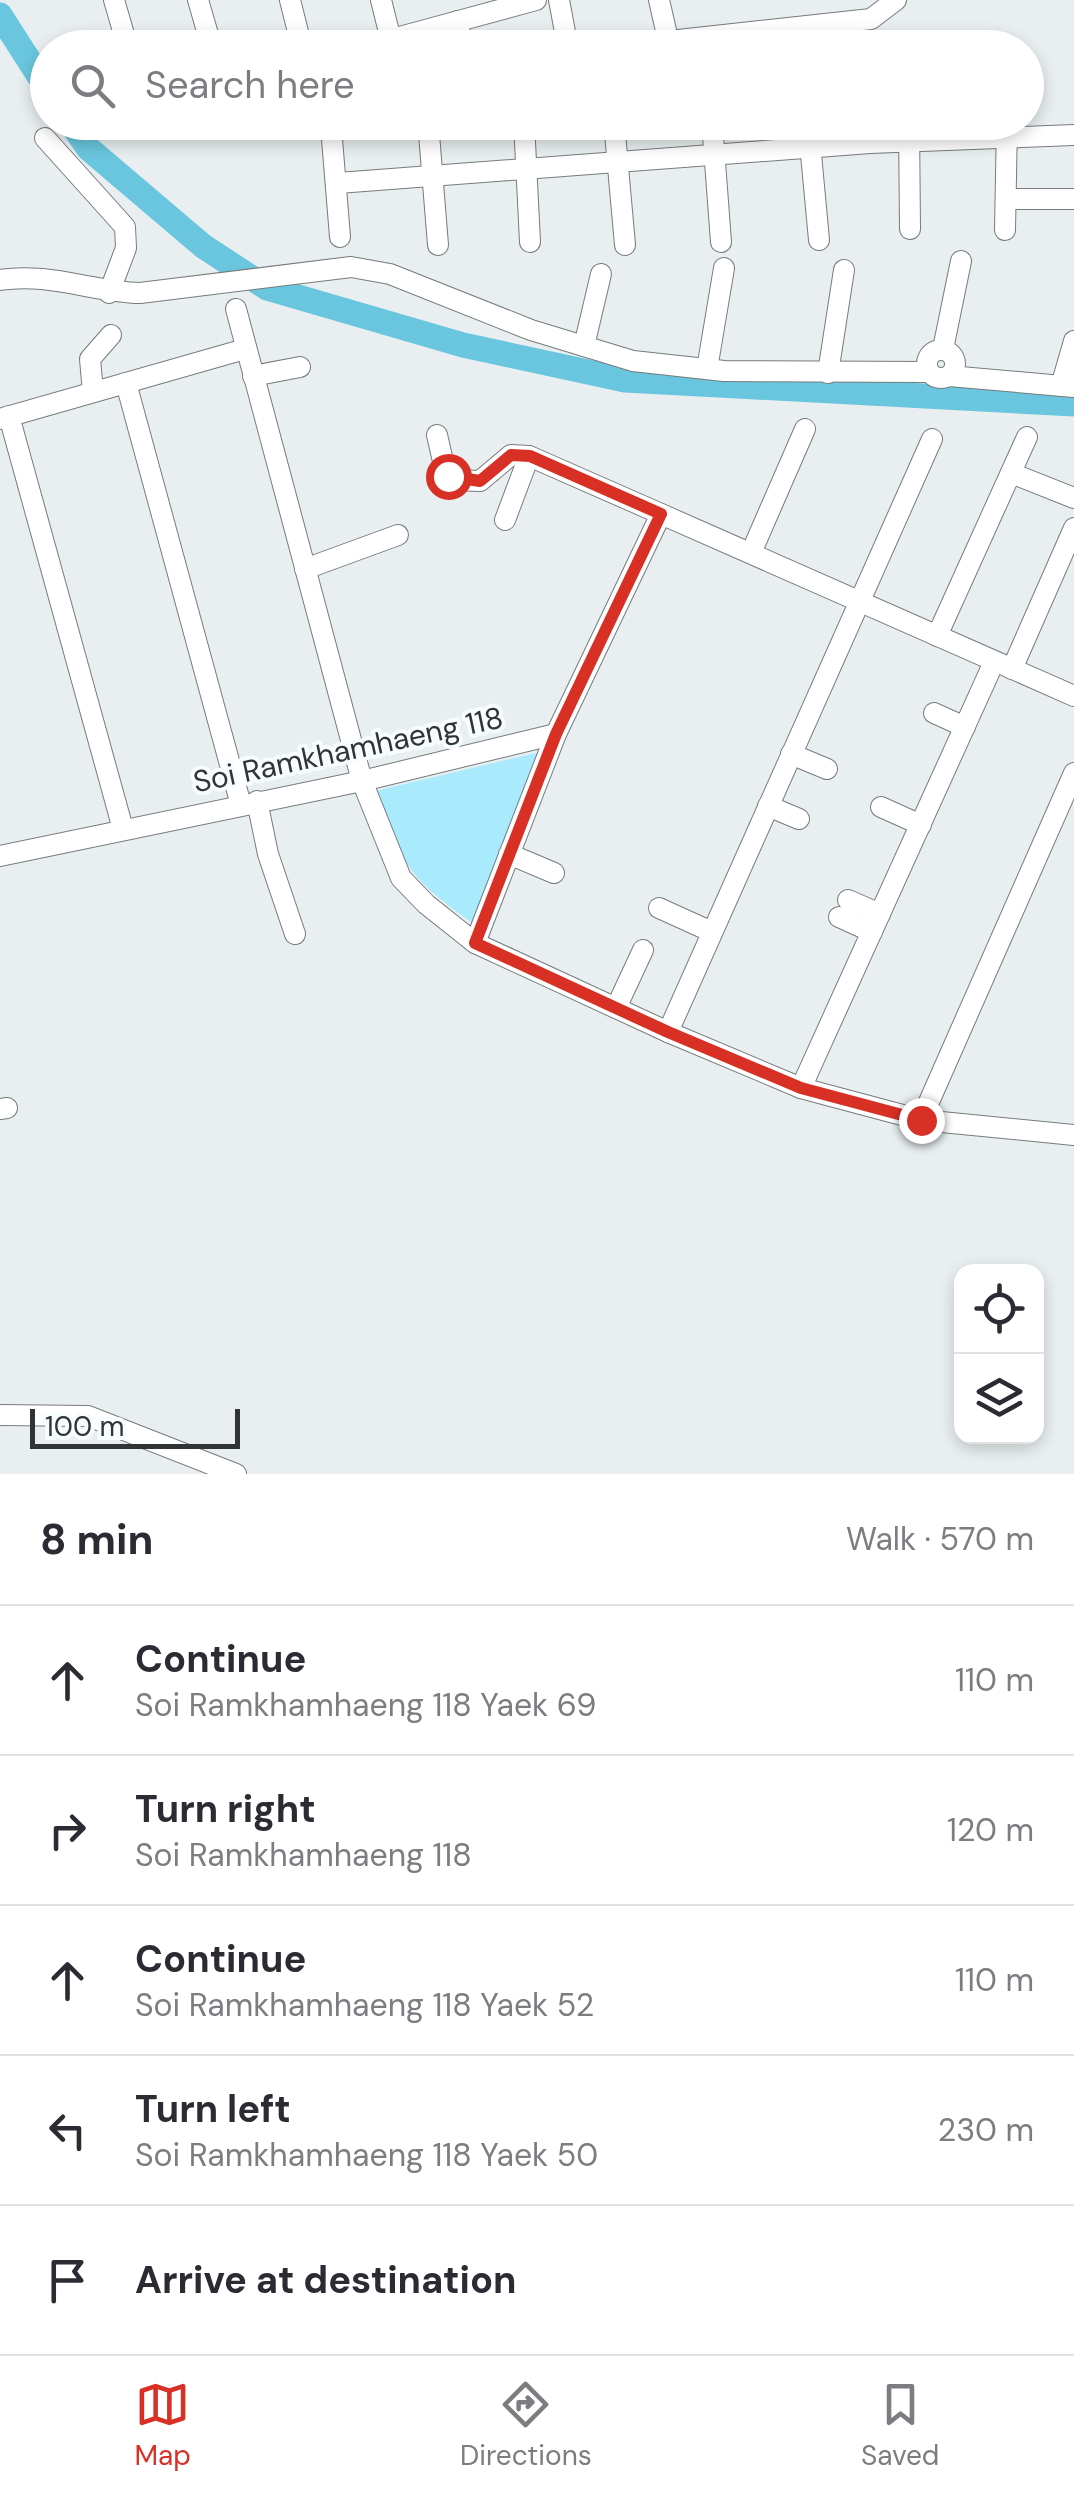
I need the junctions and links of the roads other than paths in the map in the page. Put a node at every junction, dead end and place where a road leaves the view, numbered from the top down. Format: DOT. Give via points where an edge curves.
graph roads {
  1 [pos="114,0"];
  2 [pos="198,0"];
  3 [pos="290,0"];
  4 [pos="381,0"];
  5 [pos="536,0"];
  6 [pos="559,0"];
  7 [pos="659,0"];
  8 [pos="896,0"];
  9 [pos="479,8"];
  10 [pos="458,22"];
  11 [pos="123,30"];
  12 [pos="207,30"];
  13 [pos="298,30"];
  14 [pos="388,30"];
  15 [pos="428,30"];
  16 [pos="459,30"];
  17 [pos="565,30"];
  18 [pos="666,30"];
  19 [pos="783,30"];
  20 [pos="1044,133"];
  21 [pos="1074,135"];
  22 [pos="47,140"];
  23 [pos="332,140"];
  24 [pos="429,140"];
  25 [pos="525,140"];
  26 [pos="616,140"];
  27 [pos="714,140"];
  28 [pos="809,140"];
  29 [pos="856,140"];
  30 [pos="909,140"];
  31 [pos="1007,140"];
  32 [pos="810,147"];
  33 [pos="715,154"];
  34 [pos="618,162"];
  35 [pos="526,168"];
  36 [pos="432,176"];
  37 [pos="338,182"];
  38 [pos="1006,199"];
  39 [pos="1074,199"];
  40 [pos="910,230"];
  41 [pos="1005,230"];
  42 [pos="340,237"];
  43 [pos="819,240"];
  44 [pos="530,242"];
  45 [pos="721,242"];
  46 [pos="438,245"];
  47 [pos="625,245"];
  48 [pos="961,262"];
  49 [pos="724,268"];
  50 [pos="844,270"];
  51 [pos="601,274"];
  52 [pos="0,280"];
  53 [pos="109,293"];
  54 [pos="236,309"];
  55 [pos="111,335"];
  56 [pos="1074,341"];
  57 [pos="584,346"];
  58 [pos="245,349"];
  59 [pos="300,367"];
  60 [pos="707,370"];
  61 [pos="828,373"];
  62 [pos="939,374"];
  63 [pos="252,376"];
  64 [pos="126,383"];
  65 [pos="1068,387"];
  66 [pos="93,392"];
  67 [pos="5,418"];
  68 [pos="804,429"];
  69 [pos="436,435"];
  70 [pos="1027,437"];
  71 [pos="932,439"];
  72 [pos="530,456"];
  73 [pos="1011,474"];
  74 [pos="1074,498"];
  75 [pos="661,514"];
  76 [pos="505,520"];
  77 [pos="1074,528"];
  78 [pos="398,535"];
  79 [pos="751,553"];
  80 [pos="304,570"];
  81 [pos="858,603"];
  82 [pos="936,636"];
  83 [pos="1003,666"];
  84 [pos="1074,696"];
  85 [pos="934,713"];
  86 [pos="965,727"];
  87 [pos="556,734"];
  88 [pos="791,754"];
  89 [pos="827,769"];
  90 [pos="1074,773"];
  91 [pos="362,781"];
  92 [pos="249,803"];
  93 [pos="768,806"];
  94 [pos="881,807"];
  95 [pos="799,818"];
  96 [pos="921,825"];
  97 [pos="123,830"];
  98 [pos="1,853"];
  99 [pos="509,854"];
  100 [pos="554,872"];
  101 [pos="659,908"];
  102 [pos="844,909"];
  103 [pos="876,923"];
  104 [pos="712,932"];
  105 [pos="295,934"];
  106 [pos="475,943"];
  107 [pos="643,950"];
  108 [pos="616,1008"];
  109 [pos="668,1032"];
  110 [pos="801,1088"];
  111 [pos="921,1120"];
  112 [pos="1074,1135"];
  113 [pos="0,1415"];
  114 [pos="236,1474"];
  1 -- 11 [label="street"];
  2 -- 12 [label="street"];
  3 -- 13 [label="street"];
  4 -- 14 [label="street"];
  5 -- 9 [label="street"];
  6 -- 17 [label="street"];
  7 -- 18 [label="street"];
  8 -- 19 [label="street" via="872,19"];
  9 -- 10 [label="street"];
  10 -- 15 [label="street"];
  10 -- 16 [label="street"];
  20 -- 21 [label="street"];
  22 -- 53 [label="street" via="124,227 126,248"];
  23 -- 37 [label="street"];
  24 -- 36 [label="street"];
  25 -- 35 [label="street"];
  26 -- 34 [label="street"];
  27 -- 33 [label="street"];
  28 -- 32 [label="street"];
  29 -- 32 [label="street"];
  30 -- 40 [label="street"];
  31 -- 38 [label="street"];
  32 -- 33 [label="street"];
  32 -- 43 [label="street"];
  33 -- 34 [label="street"];
  33 -- 45 [label="street"];
  34 -- 35 [label="street"];
  34 -- 47 [label="street"];
  35 -- 36 [label="street"];
  35 -- 44 [label="street"];
  36 -- 37 [label="street"];
  36 -- 46 [label="street"];
  37 -- 42 [label="street"];
  38 -- 39 [label="street"];
  38 -- 41 [label="street"];
  48 -- 62 [label="street" via="944,349 926,361"];
  49 -- 60 [label="street"];
  50 -- 61 [label="street"];
  51 -- 57 [label="street"];
  52 -- 53 [label="street" via="42,278"];
  53 -- 57 [label="street" via="332,267 390,274"];
  54 -- 58 [label="street"];
  55 -- 66 [label="street" via="90,360"];
  56 -- 65 [label="street"];
  57 -- 60 [label="street" via="632,361"];
  58 -- 63 [label="street"];
  58 -- 64 [label="street"];
  59 -- 63 [label="street"];
  60 -- 61 [label="street"];
  61 -- 62 [label="street"];
  62 -- 65 [label="street"];
  63 -- 80 [label="street"];
  64 -- 66 [label="street"];
  64 -- 92 [label="street"];
  66 -- 67 [label="street"];
  67 -- 97 [label="street"];
  68 -- 79 [label="street"];
  69 -- 72 [label="street" via="453,480 480,481 511,455"];
  70 -- 73 [label="street"];
  71 -- 81 [label="street"];
  72 -- 75 [label="street"];
  72 -- 76 [label="street"];
  73 -- 74 [label="street"];
  73 -- 82 [label="street"];
  75 -- 79 [label="street"];
  75 -- 87 [label="street"];
  77 -- 83 [label="street"];
  78 -- 80 [label="street"];
  79 -- 81 [label="street"];
  80 -- 91 [label="street"];
  81 -- 82 [label="street"];
  81 -- 88 [label="street"];
  82 -- 83 [label="street"];
  83 -- 84 [label="street"];
  83 -- 86 [label="street"];
  85 -- 86 [label="street"];
  86 -- 96 [label="street"];
  87 -- 91 [label="street, Soi Ramkhamhaeng 118"];
  87 -- 99 [label="street"];
  88 -- 89 [label="street"];
  88 -- 93 [label="street"];
  90 -- 111 [label="street"];
  91 -- 92 [label="street, Soi Ramkhamhaeng 118"];
  91 -- 106 [label="street" via="402,878"];
  92 -- 97 [label="street, Soi Ramkhamhaeng 118"];
  92 -- 105 [label="street"];
  93 -- 95 [label="street"];
  93 -- 104 [label="street"];
  94 -- 96 [label="street"];
  96 -- 103 [label="street"];
  97 -- 98 [label="street, Soi Ramkhamhaeng 118"];
  99 -- 100 [label="street"];
  99 -- 106 [label="street"];
  101 -- 104 [label="street"];
  102 -- 103 [label="street"];
  103 -- 110 [label="street"];
  104 -- 109 [label="street"];
  106 -- 108 [label="street"];
  107 -- 108 [label="street"];
  108 -- 109 [label="street"];
  109 -- 110 [label="street"];
  110 -- 111 [label="street"];
  111 -- 112 [label="street"];
  113 -- 114 [label="street" via="88,1416"];
}
